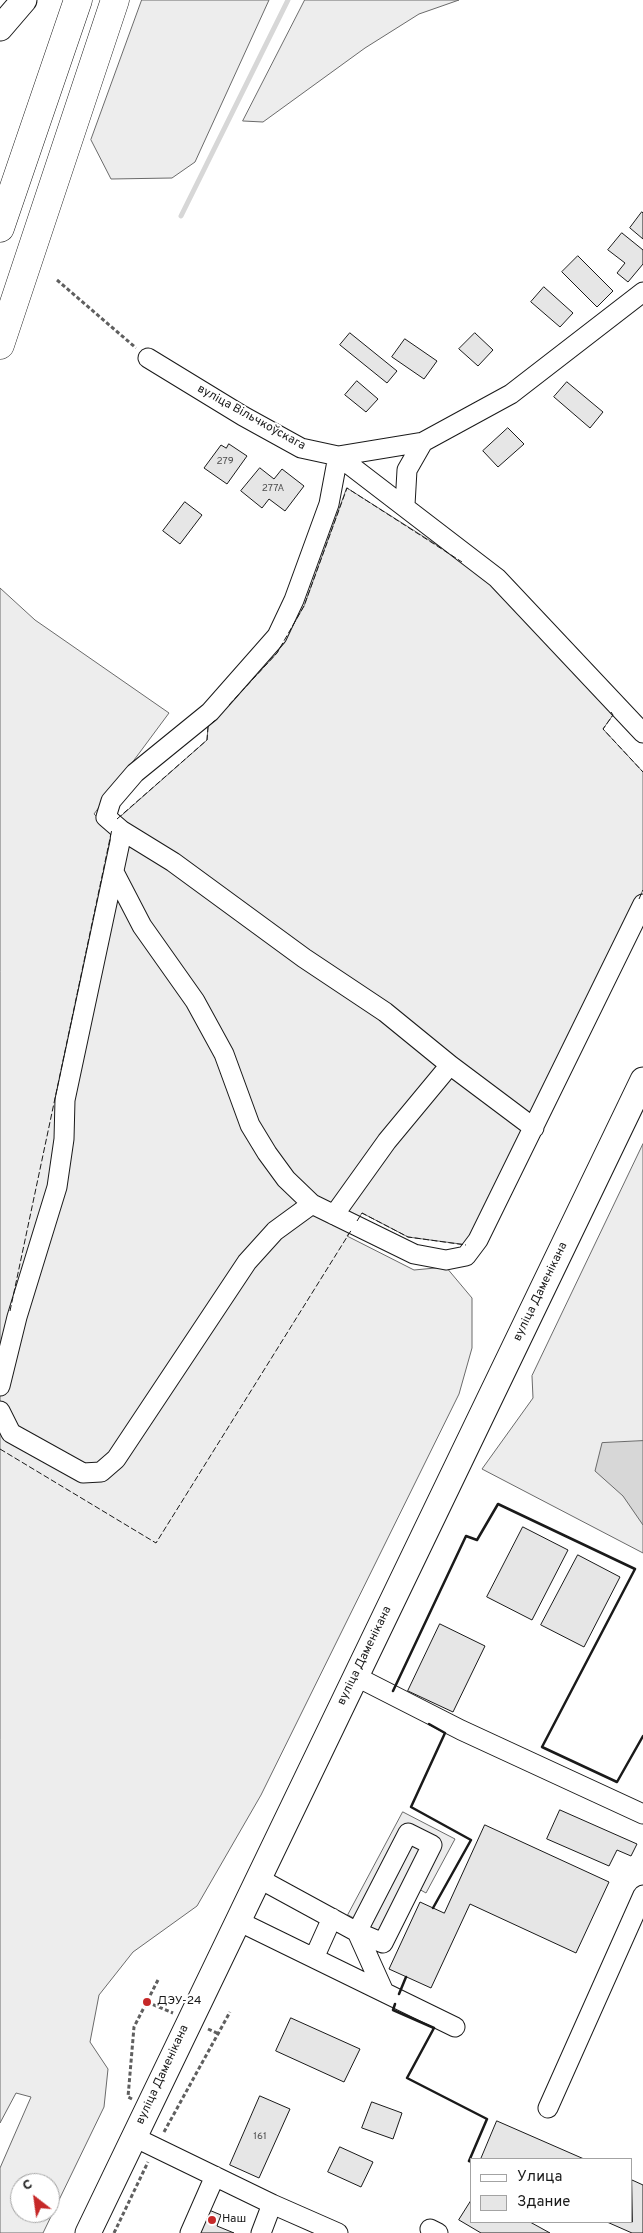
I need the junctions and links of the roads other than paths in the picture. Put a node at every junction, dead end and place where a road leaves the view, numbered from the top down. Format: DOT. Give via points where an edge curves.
graph roads {
  1 [pos="24,0"];
  2 [pos="78,0"];
  3 [pos="115,0"];
  4 [pos="0,28"];
  5 [pos="0,228"];
  6 [pos="643,292"];
  7 [pos="0,345"];
  8 [pos="148,358"];
  9 [pos="423,442"];
  10 [pos="338,456"];
  11 [pos="405,505"];
  12 [pos="643,733"];
  13 [pos="121,830"];
  14 [pos="114,872"];
  15 [pos="643,904"];
  16 [pos="450,1065"];
  17 [pos="643,1080"];
  18 [pos="534,1128"];
  19 [pos="312,1204"];
  20 [pos="334,1215"];
  21 [pos="0,1386"];
  22 [pos="0,1411"];
  23 [pos="356,1676"];
  24 [pos="643,1814"];
  25 [pos="258,1878"];
  26 [pos="643,1895"];
  27 [pos="332,1918"];
  28 [pos="238,1921"];
  29 [pos="357,1932"];
  30 [pos="314,1958"];
  31 [pos="384,1992"];
  32 [pos="455,2027"];
  33 [pos="548,2108"];
  34 [pos="134,2137"];
  35 [pos="216,2176"];
  36 [pos="272,2204"];
  37 [pos="88,2233"];
  38 [pos="190,2233"];
  39 [pos="262,2233"];
  40 [pos="338,2233"];
  1 -- 4 [label="main road"];
  2 -- 5 [label="highway"];
  3 -- 7 [label="highway"];
  6 -- 9 [label="street, вуліца Вільчкоўскага" via="511,394"];
  8 -- 10 [label="street, вуліца Вільчкоўскага" via="301,448"];
  9 -- 10 [label="street, вуліца Вільчкоўскага"];
  9 -- 11 [label="street" via="407,470"];
  10 -- 11 [label="street"];
  10 -- 13 [label="street" via="329,504 294,600 277,636 210,712 135,773 111,801 106,817"];
  11 -- 12 [label="street" via="497,578"];
  13 -- 14 [label="street"];
  13 -- 16 [label="street" via="173,862 304,958 385,1012"];
  14 -- 19 [label="street" via="142,926 195,1001 224,1054 250,1125 286,1179"];
  14 -- 21 [label="street" via="65,1100 64,1139 57,1187 17,1317"];
  15 -- 18 [label="street"];
  16 -- 18 [label="street"];
  16 -- 20 [label="street" via="387,1141"];
  17 -- 23 [label="main road, вуліца Даменікана"];
  18 -- 20 [label="street" via="478,1240 466,1256 446,1260 414,1254"];
  19 -- 20 [label="street"];
  19 -- 22 [label="street" via="275,1231 247,1262 116,1459 100,1472 83,1473 11,1433"];
  23 -- 24 [label="street" via="461,1730"];
  23 -- 25 [label="main road, вуліца Даменікана"];
  25 -- 27 [label="street"];
  25 -- 28 [label="main road, вуліца Даменікана"];
  26 -- 33 [label="street"];
  27 -- 29 [label="street"];
  27 -- 30 [label="street"];
  28 -- 30 [label="street"];
  28 -- 34 [label="main road, вуліца Даменікана"];
  29 -- 29 [label="street" via="408,1833 432,1845 383,1943"];
  29 -- 31 [label="street"];
  30 -- 31 [label="street"];
  31 -- 32 [label="street"];
  34 -- 35 [label="street"];
  34 -- 37 [label="main road, вуліца Даменікана"];
  35 -- 36 [label="street"];
  35 -- 38 [label="street"];
  36 -- 39 [label="street"];
  36 -- 40 [label="street"];
}
